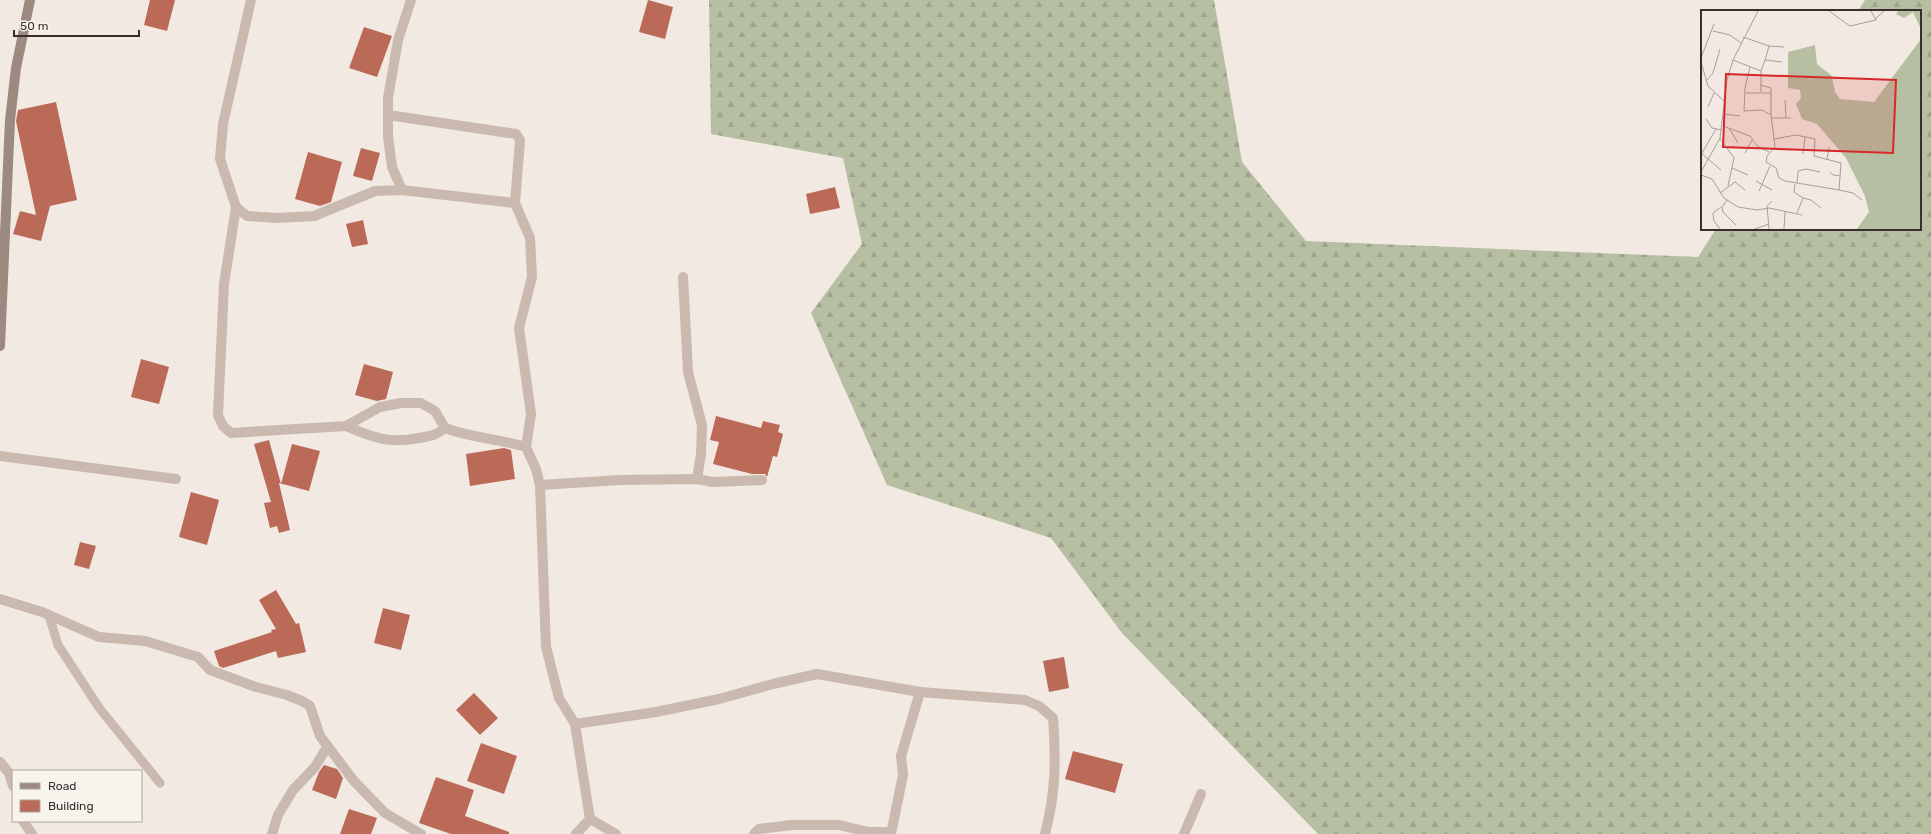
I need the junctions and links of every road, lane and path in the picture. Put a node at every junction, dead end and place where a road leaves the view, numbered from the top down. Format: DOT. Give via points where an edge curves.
graph roads {
  1 [pos="30,0"];
  2 [pos="251,0"];
  3 [pos="411,0"];
  4 [pos="388,115"];
  5 [pos="402,190"];
  6 [pos="515,203"];
  7 [pos="236,207"];
  8 [pos="682,276"];
  9 [pos="0,330"];
  10 [pos="0,346"];
  11 [pos="346,426"];
  12 [pos="445,428"];
  13 [pos="526,447"];
  14 [pos="0,456"];
  15 [pos="176,479"];
  16 [pos="697,479"];
  17 [pos="762,480"];
  18 [pos="540,485"];
  19 [pos="0,599"];
  20 [pos="49,616"];
  21 [pos="920,692"];
  22 [pos="575,724"];
  23 [pos="328,747"];
  24 [pos="0,762"];
  25 [pos="160,782"];
  26 [pos="12,783"];
  27 [pos="1201,794"];
  28 [pos="590,819"];
  29 [pos="24,822"];
  30 [pos="891,833"];
  31 [pos="32,834"];
  32 [pos="272,834"];
  33 [pos="421,834"];
  34 [pos="576,834"];
  35 [pos="616,834"];
  36 [pos="754,834"];
  37 [pos="1045,834"];
  38 [pos="1184,834"];
  1 -- 9 [label="street" via="16,68 10,120"];
  2 -- 7 [label="street" via="224,124 220,159"];
  3 -- 4 [label="street" via="398,40 388,98"];
  4 -- 5 [label="street" via="392,167"];
  4 -- 6 [label="street" via="516,134 520,140"];
  5 -- 6 [label="street"];
  5 -- 7 [label="street" via="375,191 314,216 247,216"];
  6 -- 13 [label="street" via="530,238 532,277 520,328 531,414"];
  7 -- 11 [label="street" via="224,284 218,415 223,426 232,433"];
  8 -- 16 [label="street" via="688,372 702,425"];
  9 -- 10 [label="street"];
  11 -- 12 [label="street" via="374,438 399,442 437,435"];
  11 -- 12 [label="street" via="380,407 421,403 435,411"];
  12 -- 13 [label="street"];
  13 -- 18 [label="street"];
  14 -- 15 [label="street"];
  16 -- 17 [label="street" via="713,482"];
  16 -- 18 [label="street"];
  18 -- 22 [label="street" via="546,647 559,698"];
  19 -- 20 [label="street"];
  20 -- 23 [label="street" via="99,637 145,641 198,657 210,670 302,701 310,706 320,736"];
  20 -- 25 [label="lane" via="58,644 100,709"];
  21 -- 22 [label="street" via="817,674 695,704"];
  21 -- 30 [label="street" via="901,756 903,775"];
  21 -- 37 [label="street" via="1025,700 1039,706 1053,718 1056,759 1053,803"];
  22 -- 28 [label="street"];
  23 -- 32 [label="street" via="315,767 293,790 278,815"];
  23 -- 33 [label="street" via="354,781 385,813"];
  24 -- 26 [label="street" via="9,773"];
  27 -- 38 [label="street"];
  28 -- 34 [label="street"];
  28 -- 35 [label="street"];
  29 -- 31 [label="street"];
  30 -- 36 [label="street" via="869,832 839,825 792,825 759,830"];
}
